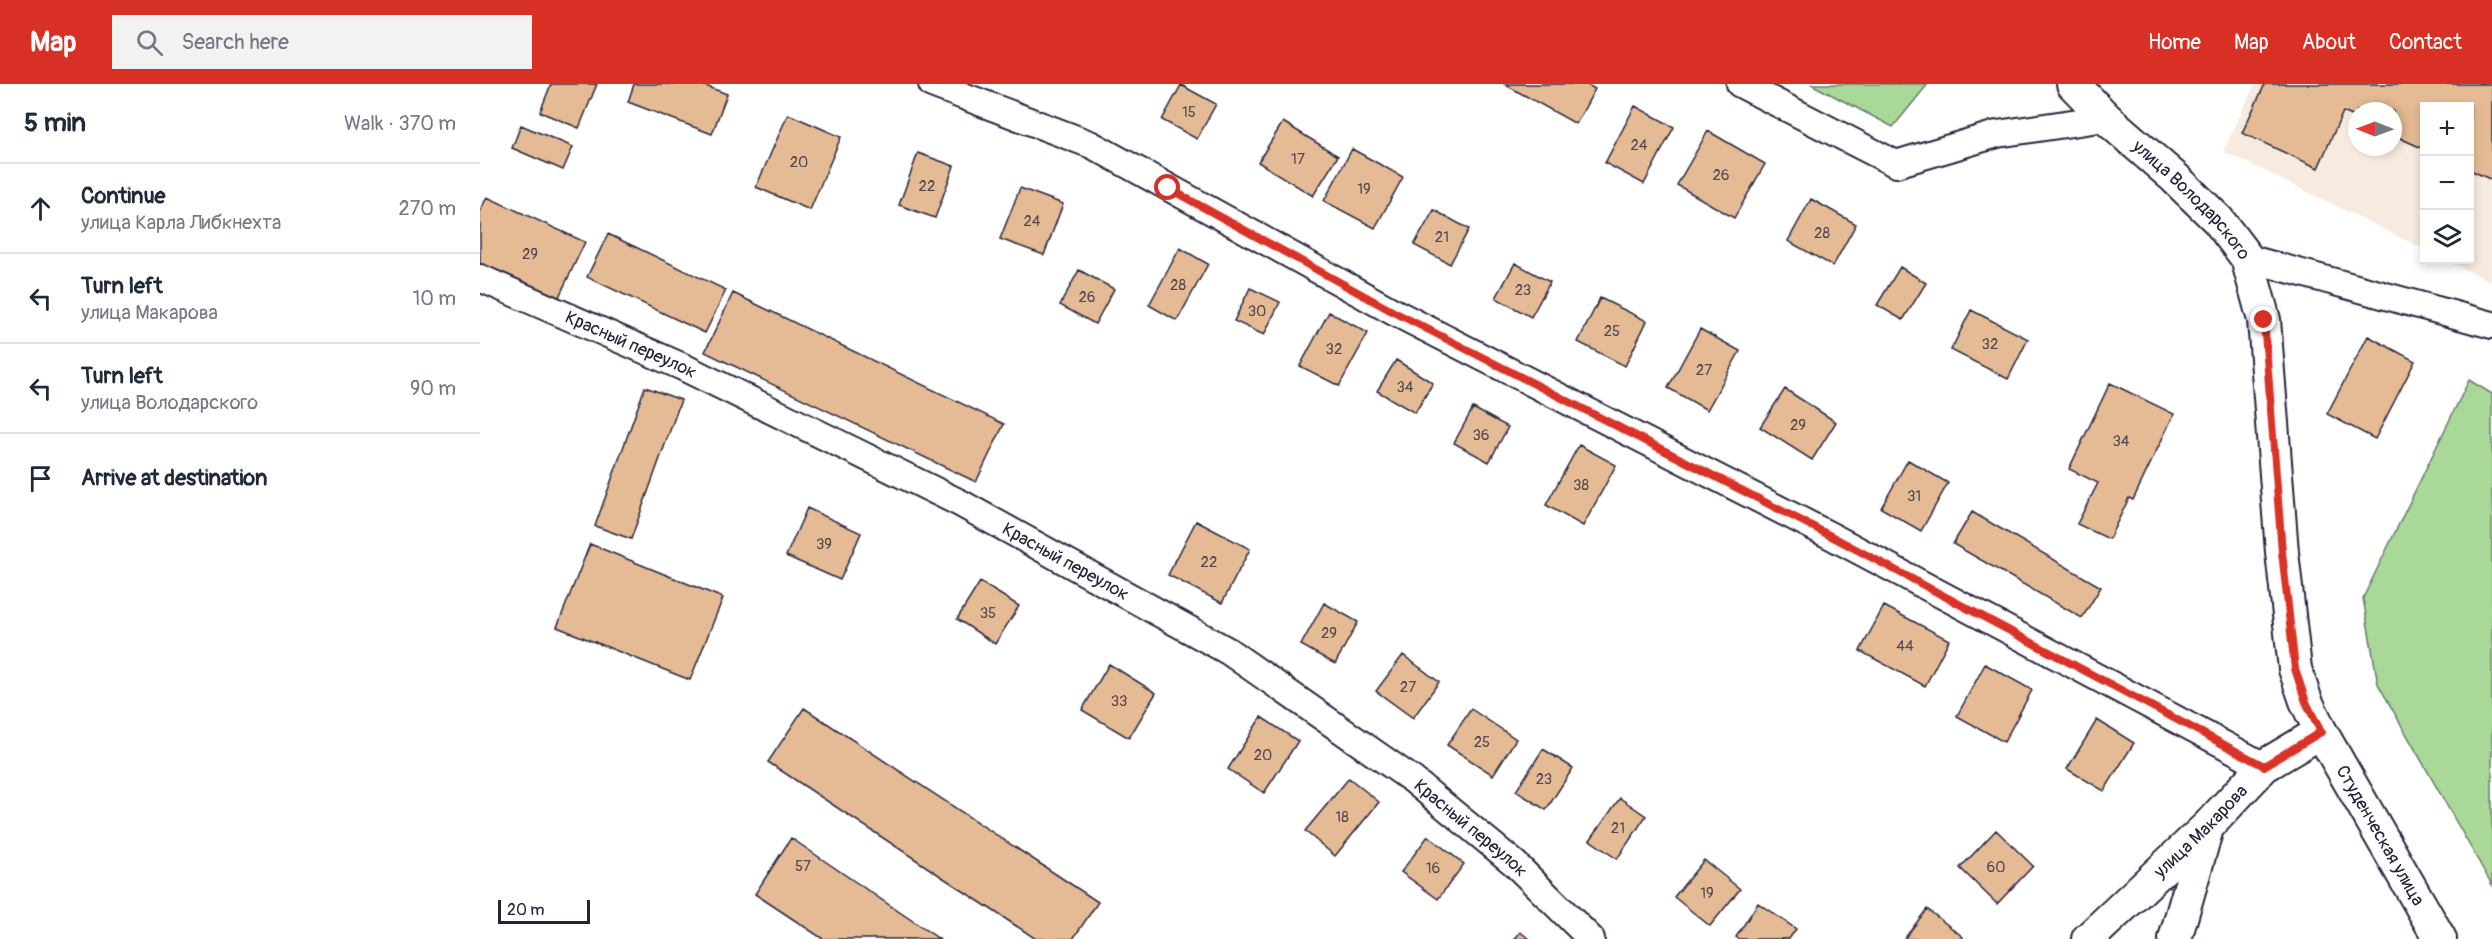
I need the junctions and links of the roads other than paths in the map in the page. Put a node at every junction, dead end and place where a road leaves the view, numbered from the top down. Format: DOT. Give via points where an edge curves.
graph roads {
  1 [pos="932,84"];
  2 [pos="1740,84"];
  3 [pos="2073,84"];
  4 [pos="2106,118"];
  5 [pos="2247,258"];
  6 [pos="480,278"];
  7 [pos="2492,325"];
  8 [pos="2321,732"];
  9 [pos="2264,766"];
  10 [pos="2208,826"];
  11 [pos="1591,939"];
  12 [pos="2088,939"];
  13 [pos="2175,939"];
  14 [pos="2440,939"];
  1 -- 9 [label="street" via="1092,145 1392,311 1833,537"];
  2 -- 4 [label="street" via="1896,164 1997,134"];
  3 -- 4 [label="street, улица Володарского"];
  4 -- 5 [label="street, улица Володарского" via="2218,220"];
  5 -- 7 [label="street"];
  5 -- 8 [label="street, улица Володарского" via="2264,320 2295,669"];
  6 -- 11 [label="street, Красный переулок" via="683,367 960,503 1228,651 1413,780 1514,863"];
  8 -- 9 [label="street, улица Макарова"];
  8 -- 14 [label="street, Студенческая улица"];
  9 -- 10 [label="street, улица Макарова"];
  10 -- 12 [label="street, улица Макарова"];
  10 -- 13 [label="street"];
}
